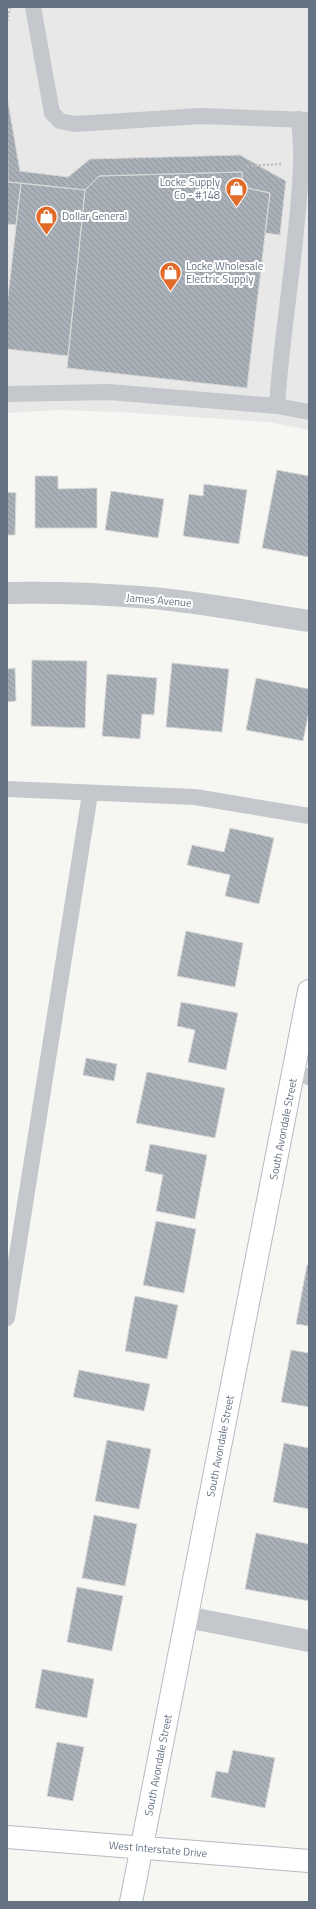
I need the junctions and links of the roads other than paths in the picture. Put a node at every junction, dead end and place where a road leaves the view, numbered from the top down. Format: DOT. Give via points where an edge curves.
graph roads {
  1 [pos="32,7"];
  2 [pos="304,120"];
  3 [pos="7,394"];
  4 [pos="277,406"];
  5 [pos="309,412"];
  6 [pos="7,592"];
  7 [pos="309,621"];
  8 [pos="7,789"];
  9 [pos="90,794"];
  10 [pos="309,816"];
  11 [pos="309,991"];
  12 [pos="301,1075"];
  13 [pos="7,1318"];
  14 [pos="186,1617"];
  15 [pos="309,1642"];
  16 [pos="7,1836"];
  17 [pos="142,1847"];
  18 [pos="309,1861"];
  19 [pos="132,1901"];
  1 -- 2 [label="lane" via="52,113 60,121 75,124 201,116"];
  2 -- 4 [label="lane" via="299,198 282,336"];
  3 -- 4 [label="lane" via="109,392"];
  4 -- 5 [label="lane"];
  6 -- 7 [label="street, James Avenue" via="153,598"];
  8 -- 9 [label="lane"];
  9 -- 10 [label="lane" via="195,797"];
  9 -- 13 [label="lane"];
  11 -- 12 [label="main road, South Avondale Street"];
  12 -- 14 [label="main road, South Avondale Street"];
  14 -- 15 [label="street"];
  14 -- 17 [label="main road, South Avondale Street"];
  16 -- 17 [label="main road, West Interstate Drive"];
  17 -- 18 [label="main road, West Interstate Drive"];
  17 -- 19 [label="main road, South Avondale Street"];
}
